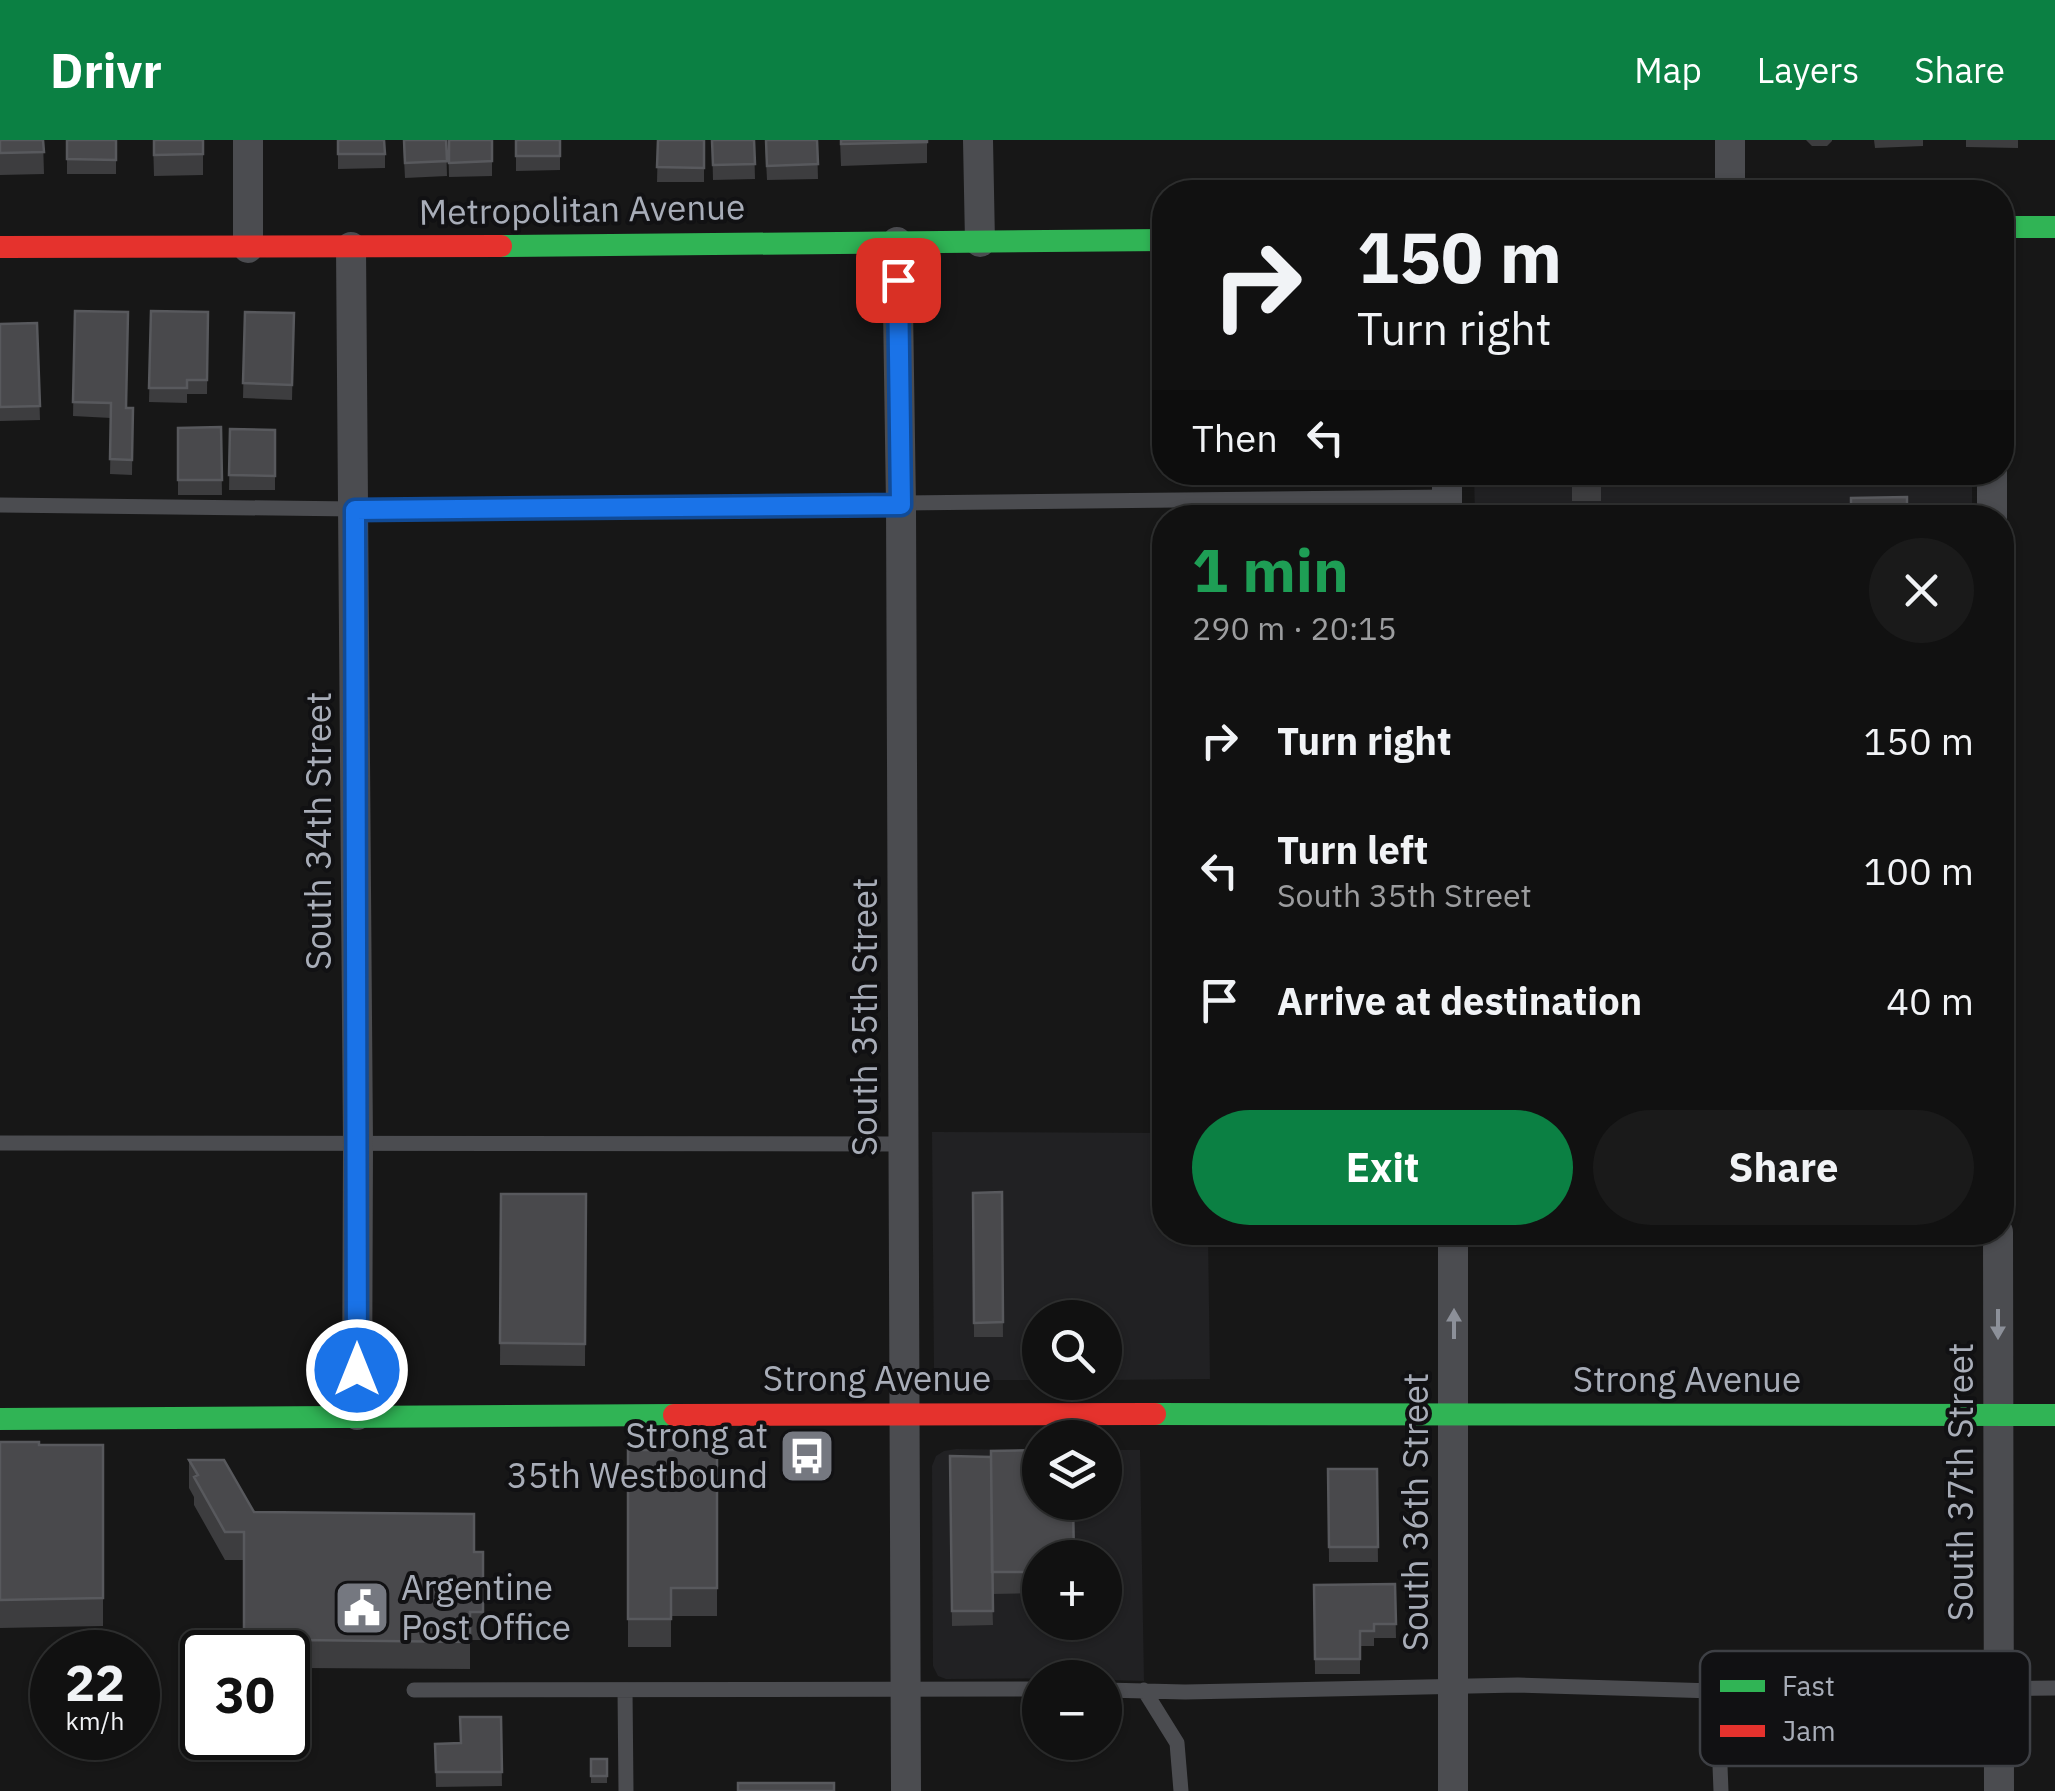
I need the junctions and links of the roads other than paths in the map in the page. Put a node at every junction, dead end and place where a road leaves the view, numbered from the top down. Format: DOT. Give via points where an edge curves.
graph roads {
  1 [pos="248,140"];
  2 [pos="978,140"];
  3 [pos="1730,140"];
  4 [pos="1730,180"];
  5 [pos="2014,227"];
  6 [pos="2055,227"];
  7 [pos="1152,240"];
  8 [pos="897,242"];
  9 [pos="980,242"];
  10 [pos="0,247"];
  11 [pos="351,247"];
  12 [pos="248,248"];
  13 [pos="1447,496"];
  14 [pos="0,505"];
  15 [pos="901,505"];
  16 [pos="1272,505"];
  17 [pos="355,510"];
  18 [pos="1152,510"];
  19 [pos="0,1144"];
  20 [pos="902,1144"];
  21 [pos="358,1145"];
  22 [pos="1453,1245"];
  23 [pos="1998,1245"];
  24 [pos="905,1414"];
  25 [pos="1454,1414"];
  26 [pos="1998,1414"];
  27 [pos="2055,1414"];
  28 [pos="357,1415"];
  29 [pos="0,1419"];
  30 [pos="1998,1651"];
  31 [pos="1453,1686"];
  32 [pos="1022,1688"];
  33 [pos="905,1689"];
  34 [pos="414,1690"];
  35 [pos="625,1690"];
  36 [pos="1122,1690"];
  37 [pos="1144,1690"];
  38 [pos="1700,1690"];
  39 [pos="1720,1766"];
  40 [pos="1999,1766"];
  41 [pos="626,1791"];
  42 [pos="906,1791"];
  43 [pos="1182,1791"];
  44 [pos="1454,1791"];
  45 [pos="1721,1791"];
  46 [pos="1999,1791"];
  1 -- 12 [label="street"];
  2 -- 9 [label="street"];
  3 -- 4 [label="street"];
  5 -- 6 [label="street"];
  7 -- 9 [label="street, Metropolitan Avenue"];
  8 -- 9 [label="street, Metropolitan Avenue"];
  8 -- 11 [label="street, Metropolitan Avenue"];
  8 -- 15 [label="street, South 35th Street"];
  10 -- 12 [label="street, Metropolitan Avenue"];
  11 -- 12 [label="street, Metropolitan Avenue"];
  11 -- 17 [label="street, South 34th Street"];
  13 -- 16 [label="lane"];
  14 -- 17 [label="lane"];
  15 -- 17 [label="lane"];
  15 -- 18 [label="lane"];
  15 -- 20 [label="street, South 35th Street"];
  17 -- 21 [label="street, South 34th Street"];
  19 -- 21 [label="lane"];
  20 -- 21 [label="lane"];
  20 -- 24 [label="street, South 35th Street"];
  21 -- 28 [label="street, South 34th Street"];
  25 -- 22 [label="street, South 36th Street, one-way"];
  23 -- 26 [label="street, South 37th Street, one-way"];
  24 -- 25 [label="street, Strong Avenue"];
  24 -- 28 [label="street, Strong Avenue"];
  24 -- 33 [label="street, South 35th Street"];
  25 -- 26 [label="street, Strong Avenue"];
  25 -- 31 [label="street, South 36th Street"];
  26 -- 27 [label="street, Strong Avenue"];
  26 -- 30 [label="street, South 37th Street"];
  28 -- 29 [label="street, Strong Avenue"];
  31 -- 37 [label="lane"];
  31 -- 38 [label="lane"];
  31 -- 44 [label="street, South 36th Street"];
  32 -- 33 [label="lane"];
  33 -- 35 [label="lane"];
  33 -- 42 [label="street, South 35th Street"];
  34 -- 35 [label="lane"];
  35 -- 41 [label="lane"];
  36 -- 37 [label="lane"];
  37 -- 43 [label="lane" via="1177,1744"];
  39 -- 45 [label="lane"];
  40 -- 46 [label="street, South 37th Street"];
}
